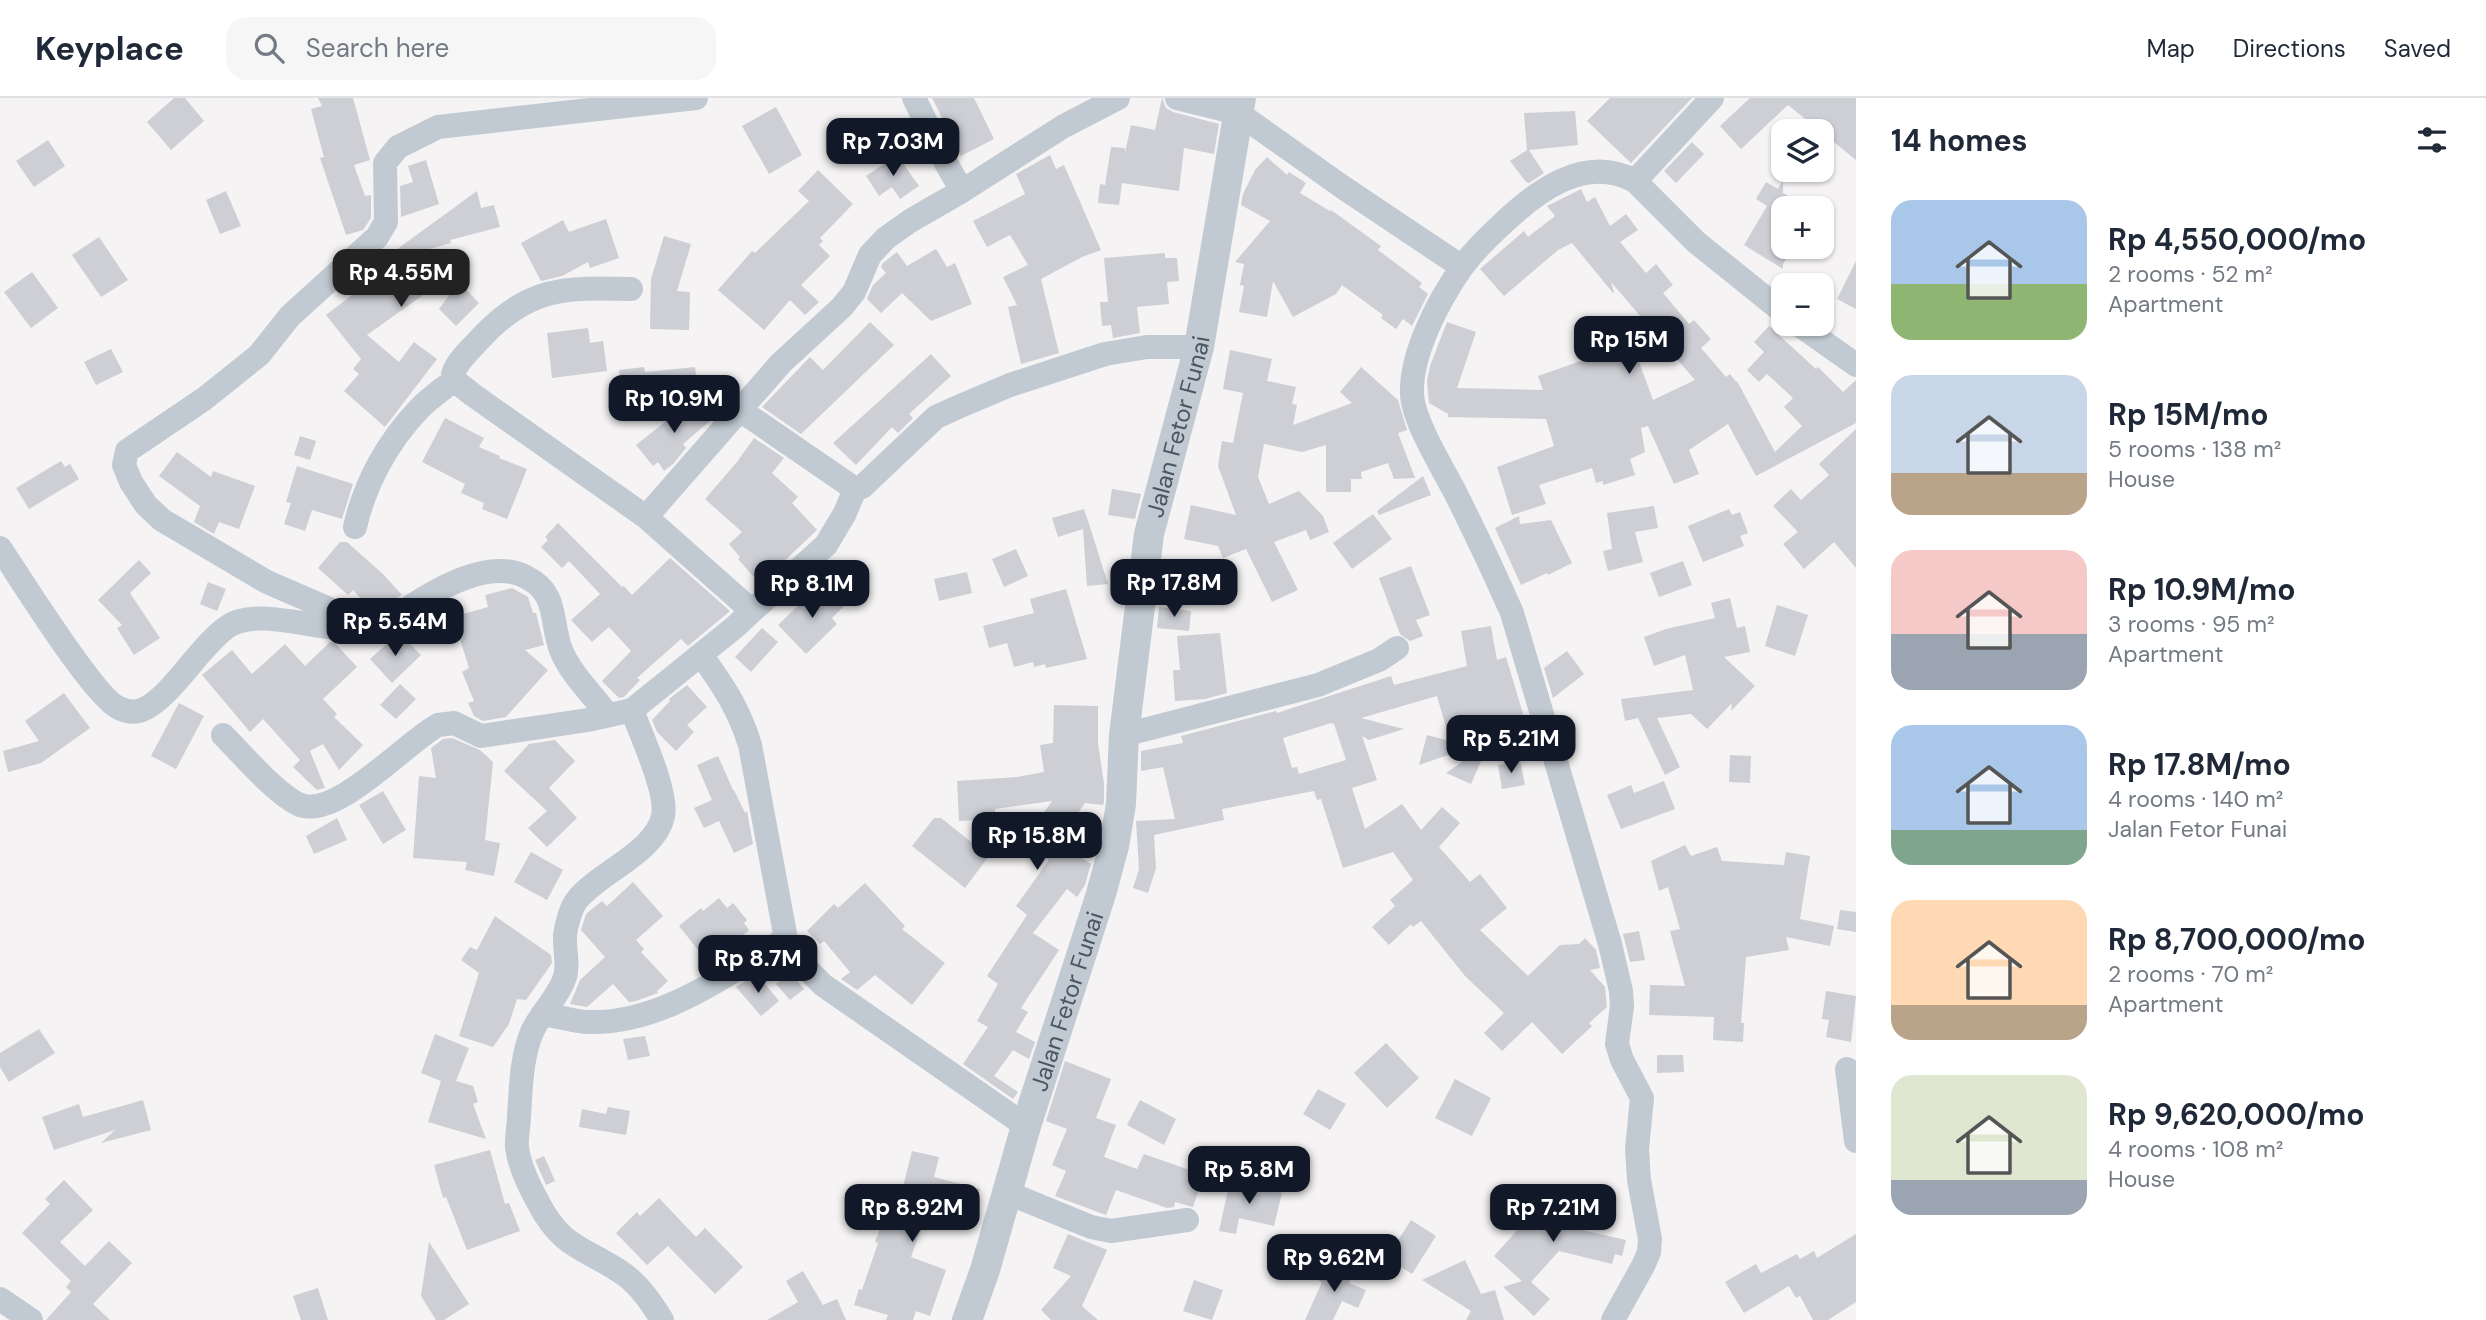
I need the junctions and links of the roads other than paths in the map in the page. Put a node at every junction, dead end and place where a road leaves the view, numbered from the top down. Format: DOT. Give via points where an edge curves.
graph roads {
  1 [pos="696,98"];
  2 [pos="914,98"];
  3 [pos="1118,98"];
  4 [pos="1177,98"];
  5 [pos="1712,98"];
  6 [pos="1240,105"];
  7 [pos="1635,181"];
  8 [pos="962,191"];
  9 [pos="1462,267"];
  10 [pos="631,289"];
  11 [pos="1771,302"];
  12 [pos="1815,336"];
  13 [pos="1199,347"];
  14 [pos="1856,365"];
  15 [pos="454,380"];
  16 [pos="740,410"];
  17 [pos="855,489"];
  18 [pos="646,517"];
  19 [pos="355,527"];
  20 [pos="0,548"];
  21 [pos="752,611"];
  22 [pos="349,629"];
  23 [pos="1397,648"];
  24 [pos="701,655"];
  25 [pos="632,710"];
  26 [pos="607,714"];
  27 [pos="223,735"];
  28 [pos="1124,735"];
  29 [pos="786,939"];
  30 [pos="543,1014"];
  31 [pos="1847,1069"];
  32 [pos="1026,1126"];
  33 [pos="1856,1141"];
  34 [pos="1008,1193"];
  35 [pos="1186,1220"];
  36 [pos="0,1299"];
  37 [pos="31,1320"];
  38 [pos="662,1320"];
  39 [pos="967,1320"];
  40 [pos="1613,1320"];
  1 -- 22 [label="street" via="439,127 398,147 385,163 386,222 377,237 290,316 259,355 127,451 124,465 131,482 162,520 267,583 334,611"];
  2 -- 8 [label="street"];
  3 -- 8 [label="street"];
  4 -- 6 [label="street"];
  5 -- 7 [label="street"];
  6 -- 9 [label="street" via="1299,158"];
  6 -- 13 [label="street, Jalan Fetor Funai"];
  7 -- 9 [label="street" via="1604,172 1567,177 1550,185 1523,203"];
  7 -- 11 [label="street" via="1696,242"];
  8 -- 16 [label="street" via="910,220 876,246 842,307 781,363"];
  9 -- 40 [label="street" via="1422,342 1412,398 1512,613 1621,991 1617,1044 1642,1098 1637,1149 1650,1239 1643,1266"];
  10 -- 15 [label="street" via="546,293 527,301 488,331 454,370"];
  12 -- 14 [label="street"];
  13 -- 17 [label="street" via="1147,347 1105,354 1010,385 936,417"];
  13 -- 28 [label="street, Jalan Fetor Funai" via="1149,534"];
  15 -- 18 [label="street"];
  15 -- 19 [label="street" via="421,407 386,453 366,489"];
  16 -- 17 [label="street"];
  16 -- 18 [label="street"];
  17 -- 21 [label="street" via="826,545"];
  18 -- 21 [label="street"];
  20 -- 22 [label="street" via="107,700 134,712 162,694 210,640 230,625 267,617"];
  21 -- 24 [label="street"];
  22 -- 26 [label="street" via="394,619 477,573 506,571 527,577 545,593 561,650"];
  23 -- 28 [label="street" via="1318,685"];
  24 -- 25 [label="street"];
  24 -- 29 [label="street" via="742,718"];
  25 -- 26 [label="street"];
  25 -- 30 [label="street" via="661,789 663,819 636,853 575,901 565,935 566,975"];
  26 -- 27 [label="street" via="481,736 454,723 438,725 342,796 315,808 300,806 285,796"];
  28 -- 32 [label="street, Jalan Fetor Funai" via="1114,846"];
  29 -- 30 [label="street" via="677,1003 647,1014 585,1022"];
  29 -- 32 [label="street" via="794,956 823,985"];
  30 -- 38 [label="street" via="524,1059 517,1147 523,1167 554,1229 574,1247 626,1276"];
  31 -- 33 [label="street"];
  32 -- 34 [label="street, Jalan Fetor Funai"];
  34 -- 35 [label="street" via="1111,1231"];
  34 -- 39 [label="street, Jalan Fetor Funai"];
  36 -- 37 [label="street"];
}
